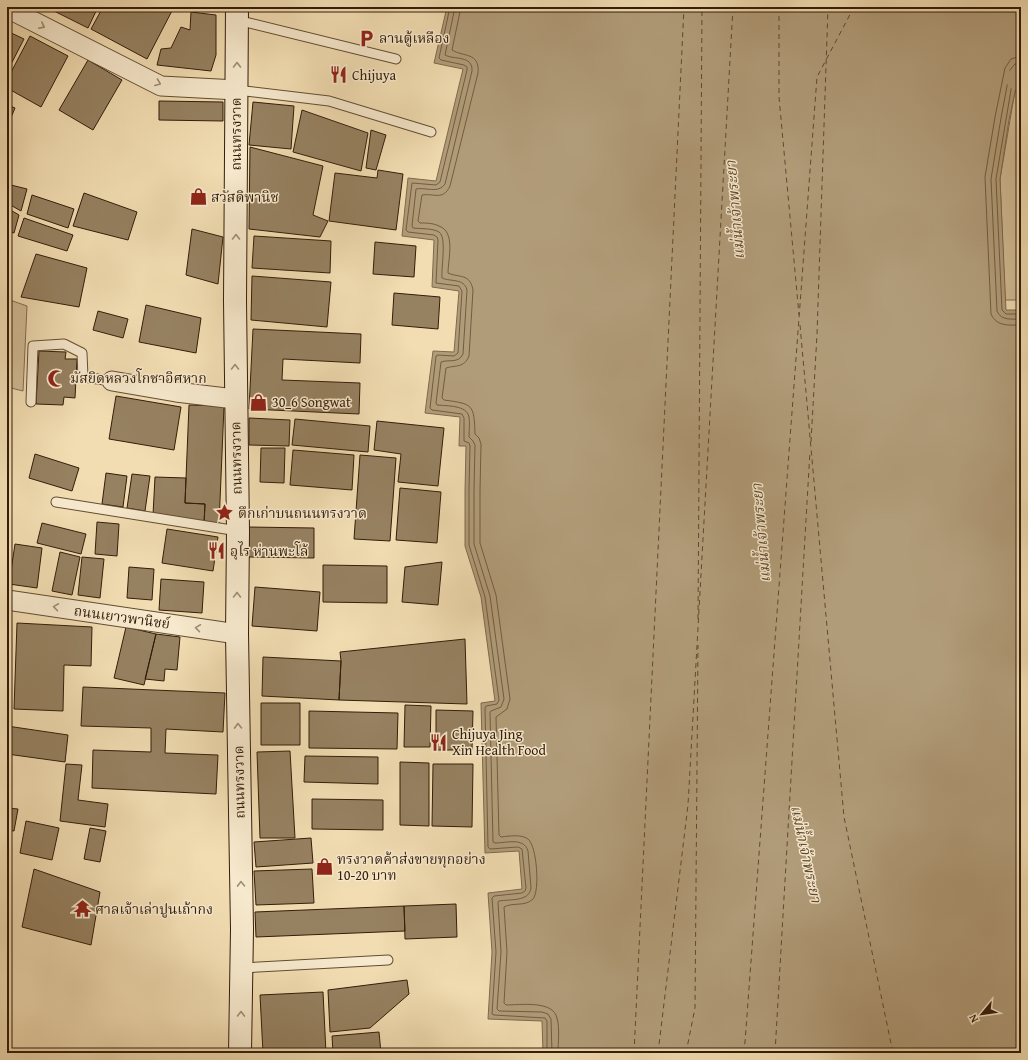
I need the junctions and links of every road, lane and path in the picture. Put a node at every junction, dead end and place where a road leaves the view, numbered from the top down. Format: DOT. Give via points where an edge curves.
graph roads {
  1 [pos="7,8"];
  2 [pos="237,13"];
  3 [pos="396,59"];
  4 [pos="237,90"];
  5 [pos="431,132"];
  6 [pos="112,381"];
  7 [pos="235,399"];
  8 [pos="31,402"];
  9 [pos="56,502"];
  10 [pos="238,531"];
  11 [pos="7,600"];
  12 [pos="237,634"];
  13 [pos="388,960"];
  14 [pos="242,968"];
  15 [pos="240,1053"];
  1 -- 4 [label="street, one-way" via="161,86"];
  2 -- 3 [label="lane"];
  4 -- 2 [label="street, ถนนทรงวาด, one-way"];
  4 -- 5 [label="lane" via="329,101"];
  7 -- 4 [label="street, ถนนทรงวาด, one-way"];
  6 -- 7 [label="street"];
  6 -- 8 [label="lane" via="83,377 82,353 64,344 33,346"];
  7 -- 10 [label="street, ถนนทรงวาด"];
  9 -- 10 [label="lane"];
  12 -- 10 [label="street, ถนนทรงวาด, one-way"];
  12 -- 11 [label="street, ถนนเยาวพานิชย์, one-way"];
  14 -- 12 [label="street, ถนนทรงวาด, one-way"];
  13 -- 14 [label="lane"];
  15 -- 14 [label="street, ถนนทรงวาด, one-way"];
}
